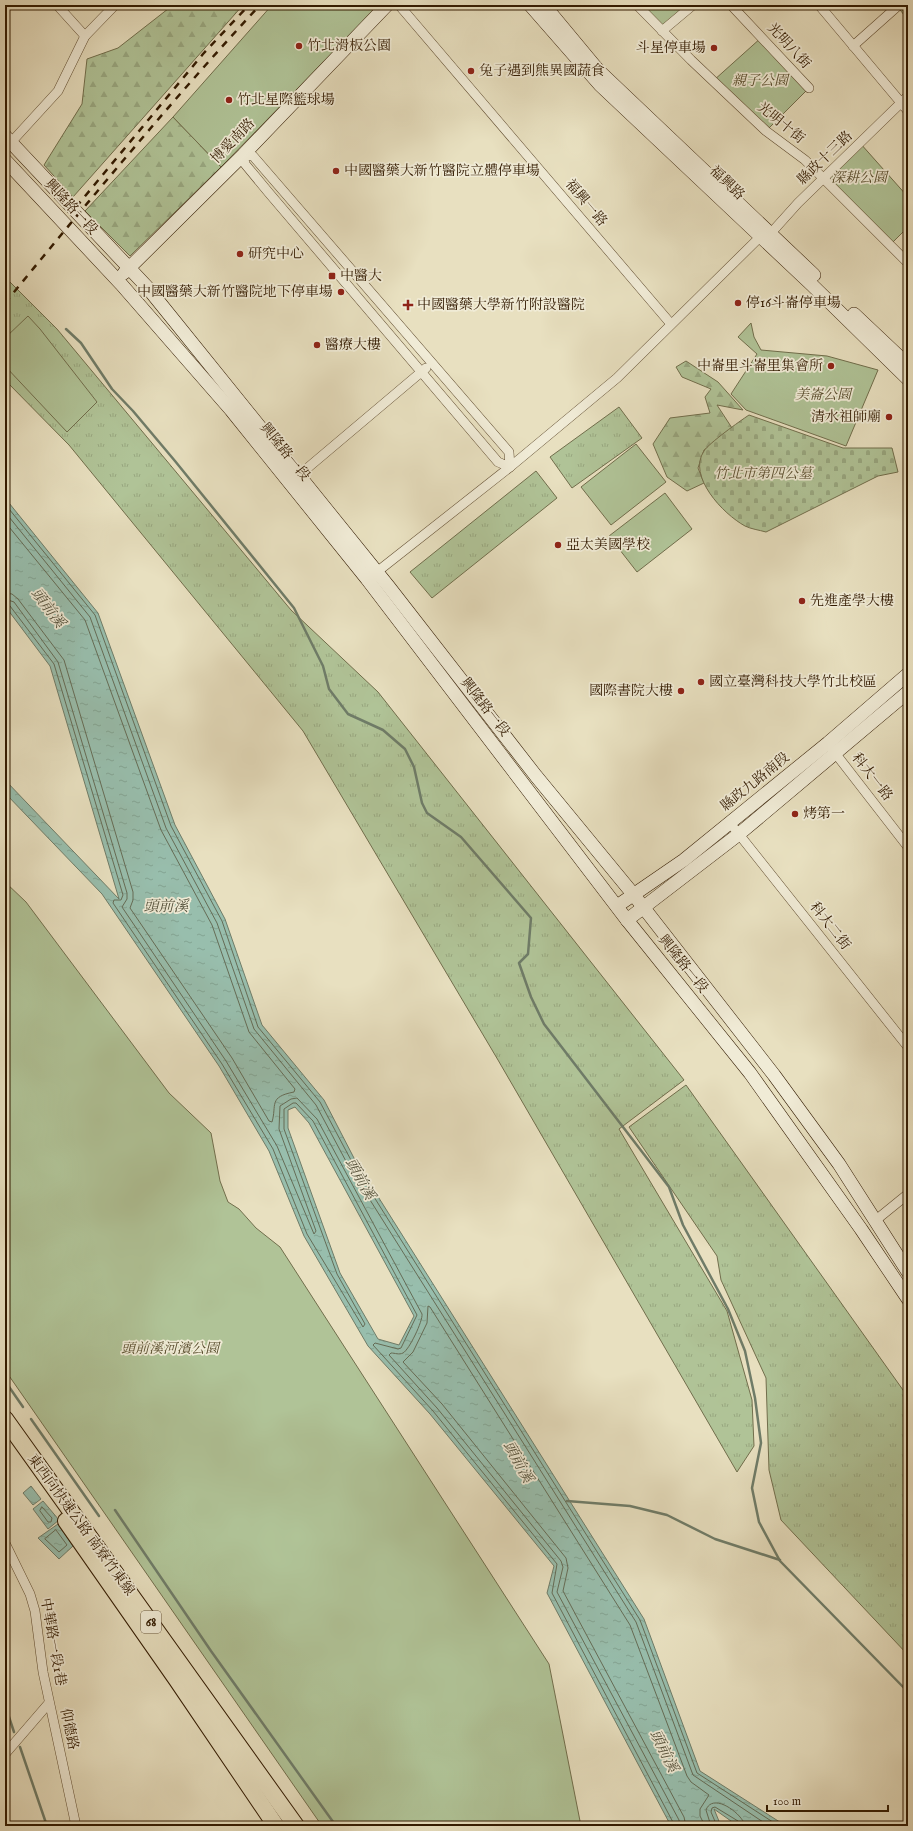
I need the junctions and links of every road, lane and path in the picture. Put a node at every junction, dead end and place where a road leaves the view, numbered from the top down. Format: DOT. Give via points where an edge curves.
graph roads {
  1 [pos="57,5"];
  2 [pos="115,5"];
  3 [pos="388,5"];
  4 [pos="399,5"];
  5 [pos="530,5"];
  6 [pos="544,5"];
  7 [pos="637,5"];
  8 [pos="693,5"];
  9 [pos="731,5"];
  10 [pos="819,5"];
  11 [pos="899,5"];
  12 [pos="662,31"];
  13 [pos="85,36"];
  14 [pos="853,46"];
  15 [pos="810,88"];
  16 [pos="905,99"];
  17 [pos="908,111"];
  18 [pos="7,143"];
  19 [pos="243,155"];
  20 [pos="5,160"];
  21 [pos="824,178"];
  22 [pos="766,235"];
  23 [pos="908,263"];
  24 [pos="130,268"];
  25 [pos="116,280"];
  26 [pos="671,324"];
  27 [pos="431,363"];
  28 [pos="908,365"];
  29 [pos="421,372"];
  30 [pos="908,379"];
  31 [pos="510,467"];
  32 [pos="298,476"];
  33 [pos="372,576"];
  34 [pos="908,674"];
  35 [pos="908,692"];
  36 [pos="831,748"];
  37 [pos="730,823"];
  38 [pos="739,834"];
  39 [pos="908,847"];
  40 [pos="633,894"];
  41 [pos="617,906"];
  42 [pos="642,907"];
  43 [pos="627,920"];
  44 [pos="908,1047"];
  45 [pos="908,1194"];
  46 [pos="876,1220"];
  47 [pos="908,1272"];
  48 [pos="908,1299"];
  49 [pos="5,1419"];
  50 [pos="5,1434"];
  51 [pos="5,1543"];
  52 [pos="49,1703"];
  53 [pos="5,1754"];
  54 [pos="76,1826"];
  55 [pos="276,1826"];
  56 [pos="296,1826"];
  1 -- 13 [label="street"];
  2 -- 13 [label="street"];
  3 -- 19 [label="street, 博愛南路"];
  4 -- 26 [label="street, 福興一路"];
  5 -- 22 [label="street, 福興路" via="600,86"];
  6 -- 22 [label="street, 福興路" via="598,70"];
  7 -- 12 [label="street, 光明十街"];
  8 -- 12 [label="street"];
  9 -- 15 [label="street, 光明八街"];
  10 -- 14 [label="street"];
  11 -- 14 [label="street"];
  12 -- 21 [label="street, 光明十街" via="766,131 805,160"];
  13 -- 18 [label="street" via="58,91"];
  14 -- 16 [label="street"];
  16 -- 17 [label="street"];
  16 -- 21 [label="street, 縣政十三路"];
  18 -- 24 [label="street, 興隆路一段"];
  19 -- 24 [label="street, 博愛南路"];
  19 -- 27 [label="street" via="253,156"];
  19 -- 29 [label="street" via="245,164"];
  20 -- 25 [label="street, 興隆路一段"];
  21 -- 22 [label="street, 縣政十三路"];
  21 -- 23 [label="street, 光明十街"];
  22 -- 26 [label="street"];
  22 -- 28 [label="street, 福興路"];
  22 -- 30 [label="street, 福興路" via="812,285"];
  24 -- 25 [label="street, 博愛南路"];
  24 -- 32 [label="street, 興隆路一段"];
  25 -- 33 [label="street, 興隆路一段"];
  26 -- 31 [label="street" via="617,378"];
  27 -- 29 [label="street"];
  27 -- 31 [label="street" via="509,452"];
  29 -- 31 [label="street" via="498,462"];
  29 -- 32 [label="street"];
  31 -- 33 [label="street"];
  32 -- 33 [label="street, 興隆路一段"];
  33 -- 40 [label="street, 興隆路一段"];
  33 -- 41 [label="street, 興隆路一段"];
  34 -- 36 [label="street, 縣政九路南段"];
  35 -- 36 [label="street, 縣政九路南段"];
  36 -- 37 [label="street, 縣政九路南段"];
  36 -- 38 [label="street, 縣政九路南段"];
  36 -- 39 [label="street, 科大一路"];
  37 -- 38 [label="street, 科大二街"];
  37 -- 40 [label="street, 縣政九路南段" via="684,860"];
  38 -- 42 [label="street, 縣政九路南段"];
  38 -- 44 [label="street, 科大二街"];
  40 -- 41 [label="street, 縣政九路南段"];
  40 -- 42 [label="street, 興隆路一段"];
  41 -- 43 [label="street, 興隆路一段"];
  42 -- 43 [label="street, 縣政九路南段"];
  42 -- 46 [label="street, 興隆路一段" via="774,1075"];
  43 -- 48 [label="street, 興隆路一段" via="750,1074"];
  45 -- 46 [label="street"];
  46 -- 47 [label="street, 興隆路一段"];
  49 -- 56 [label="highway, 東西向快速公路 南寮竹東線 / 68"];
  50 -- 55 [label="highway, 東西向快速公路 南寮竹東線 / 68"];
  51 -- 52 [label="street, 中華路一段1巷" via="30,1594 35,1611"];
  52 -- 53 [label="street, 仰德路"];
  52 -- 54 [label="street, 仰德路"];
}
